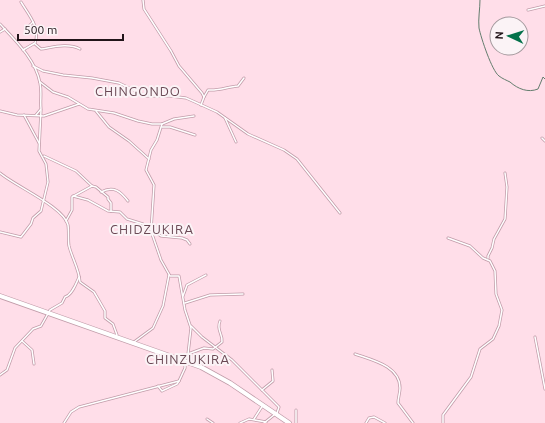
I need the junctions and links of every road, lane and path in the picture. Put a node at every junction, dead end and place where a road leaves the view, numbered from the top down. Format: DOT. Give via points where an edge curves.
graph roads {
  1 [pos="143,0"];
  2 [pos="21,2"];
  3 [pos="545,6"];
  4 [pos="528,10"];
  5 [pos="33,21"];
  6 [pos="0,24"];
  7 [pos="5,29"];
  8 [pos="26,30"];
  9 [pos="0,32"];
  10 [pos="34,44"];
  11 [pos="23,50"];
  12 [pos="80,50"];
  13 [pos="33,66"];
  14 [pos="244,78"];
  15 [pos="40,82"];
  16 [pos="204,98"];
  17 [pos="79,104"];
  18 [pos="201,105"];
  19 [pos="41,110"];
  20 [pos="0,111"];
  21 [pos="96,111"];
  22 [pos="24,115"];
  23 [pos="36,115"];
  24 [pos="41,115"];
  25 [pos="194,116"];
  26 [pos="224,117"];
  27 [pos="162,124"];
  28 [pos="162,127"];
  29 [pos="195,135"];
  30 [pos="542,138"];
  31 [pos="545,141"];
  32 [pos="38,142"];
  33 [pos="236,142"];
  34 [pos="42,156"];
  35 [pos="149,159"];
  36 [pos="0,173"];
  37 [pos="504,173"];
  38 [pos="92,186"];
  39 [pos="101,192"];
  40 [pos="73,196"];
  41 [pos="128,201"];
  42 [pos="44,202"];
  43 [pos="111,211"];
  44 [pos="340,213"];
  45 [pos="66,221"];
  46 [pos="150,229"];
  47 [pos="0,232"];
  48 [pos="448,238"];
  49 [pos="190,244"];
  50 [pos="489,259"];
  51 [pos="80,275"];
  52 [pos="169,275"];
  53 [pos="206,275"];
  54 [pos="243,294"];
  55 [pos="0,296"];
  56 [pos="183,296"];
  57 [pos="185,303"];
  58 [pos="50,313"];
  59 [pos="220,321"];
  60 [pos="191,326"];
  61 [pos="116,336"];
  62 [pos="535,337"];
  63 [pos="22,341"];
  64 [pos="134,342"];
  65 [pos="216,347"];
  66 [pos="188,354"];
  67 [pos="355,354"];
  68 [pos="185,360"];
  69 [pos="34,364"];
  70 [pos="272,370"];
  71 [pos="0,375"];
  72 [pos="179,381"];
  73 [pos="158,386"];
  74 [pos="545,389"];
  75 [pos="262,390"];
  76 [pos="263,405"];
  77 [pos="296,410"];
  78 [pos="276,414"];
  79 [pos="208,419"];
  80 [pos="254,420"];
  81 [pos="265,422"];
  82 [pos="64,423"];
  83 [pos="213,423"];
  84 [pos="240,423"];
  85 [pos="289,423"];
  86 [pos="296,423"];
  87 [pos="366,423"];
  88 [pos="385,423"];
  89 [pos="413,423"];
  90 [pos="443,423"];
  1 -- 16 [label="street" via="144,9 178,66"];
  2 -- 5 [label="street"];
  3 -- 4 [label="street"];
  5 -- 8 [label="street"];
  5 -- 10 [label="street" via="37,36"];
  6 -- 7 [label="street"];
  7 -- 9 [label="street"];
  7 -- 11 [label="street"];
  10 -- 11 [label="street"];
  10 -- 12 [label="street" via="41,48 72,46"];
  11 -- 13 [label="street"];
  13 -- 15 [label="street"];
  13 -- 18 [label="street" via="63,75 119,83 146,96 186,98"];
  14 -- 16 [label="street" via="238,86 217,91 208,90"];
  15 -- 17 [label="street" via="53,92"];
  15 -- 19 [label="street"];
  16 -- 18 [label="street"];
  17 -- 21 [label="street"];
  17 -- 24 [label="street" via="62,108 50,115"];
  18 -- 26 [label="street"];
  19 -- 23 [label="street"];
  19 -- 24 [label="street"];
  20 -- 22 [label="street"];
  21 -- 27 [label="street" via="114,112 134,120"];
  21 -- 35 [label="street" via="109,127"];
  22 -- 23 [label="street"];
  22 -- 32 [label="street"];
  23 -- 24 [label="street"];
  24 -- 32 [label="street"];
  25 -- 27 [label="street"];
  26 -- 33 [label="street"];
  26 -- 44 [label="street" via="248,134 284,150 296,159"];
  27 -- 28 [label="street"];
  28 -- 29 [label="street"];
  28 -- 35 [label="street"];
  30 -- 31 [label="street"];
  32 -- 34 [label="street"];
  34 -- 38 [label="street" via="76,171"];
  34 -- 42 [label="street" via="49,177"];
  35 -- 46 [label="street" via="146,172 154,185"];
  36 -- 42 [label="street"];
  37 -- 50 [label="street" via="507,187 505,219 494,239"];
  38 -- 39 [label="street"];
  38 -- 40 [label="street"];
  39 -- 41 [label="street" via="110,189 119,191"];
  39 -- 43 [label="street" via="111,203"];
  40 -- 43 [label="street"];
  40 -- 45 [label="street" via="72,210"];
  42 -- 45 [label="street" via="58,210"];
  42 -- 47 [label="street" via="40,213 33,218 20,237"];
  43 -- 46 [label="street" via="120,212 127,219"];
  45 -- 51 [label="street" via="69,245"];
  46 -- 49 [label="street" via="161,236 182,238"];
  46 -- 52 [label="street"];
  48 -- 50 [label="street" via="470,246 483,258"];
  50 -- 90 [label="street" via="495,271 496,289 502,310 501,319 493,339 480,349 471,377 443,415"];
  51 -- 58 [label="street" via="69,296 66,296 62,304 53,308"];
  51 -- 61 [label="street" via="81,282 94,292 105,318 114,326"];
  52 -- 56 [label="street" via="179,276"];
  52 -- 64 [label="street" via="162,306 153,328"];
  53 -- 56 [label="street" via="187,285"];
  54 -- 57 [label="street" via="210,295"];
  55 -- 58 [label="highway"];
  56 -- 57 [label="street"];
  57 -- 60 [label="street"];
  58 -- 61 [label="highway"];
  58 -- 63 [label="street" via="41,326 33,329"];
  59 -- 65 [label="street" via="218,327 223,341"];
  60 -- 65 [label="street"];
  60 -- 66 [label="street"];
  61 -- 64 [label="highway"];
  62 -- 74 [label="street"];
  63 -- 69 [label="street" via="32,350"];
  63 -- 71 [label="street" via="14,349 7,370"];
  64 -- 68 [label="highway"];
  65 -- 66 [label="street"];
  65 -- 75 [label="street"];
  66 -- 68 [label="street"];
  67 -- 89 [label="street" via="384,364 393,372 400,387 400,407"];
  68 -- 72 [label="street" via="184,374"];
  68 -- 76 [label="highway" via="222,378"];
  70 -- 75 [label="street" via="272,381"];
  72 -- 73 [label="street"];
  72 -- 73 [label="street" via="162,391"];
  73 -- 82 [label="street" via="79,407 71,412"];
  75 -- 78 [label="street" via="279,407"];
  76 -- 78 [label="highway"];
  76 -- 80 [label="street"];
  77 -- 86 [label="street"];
  78 -- 81 [label="street"];
  78 -- 85 [label="highway"];
  79 -- 83 [label="street"];
  80 -- 81 [label="street"];
  80 -- 84 [label="street" via="244,420"];
  87 -- 88 [label="street" via="369,418 374,417"];
}
